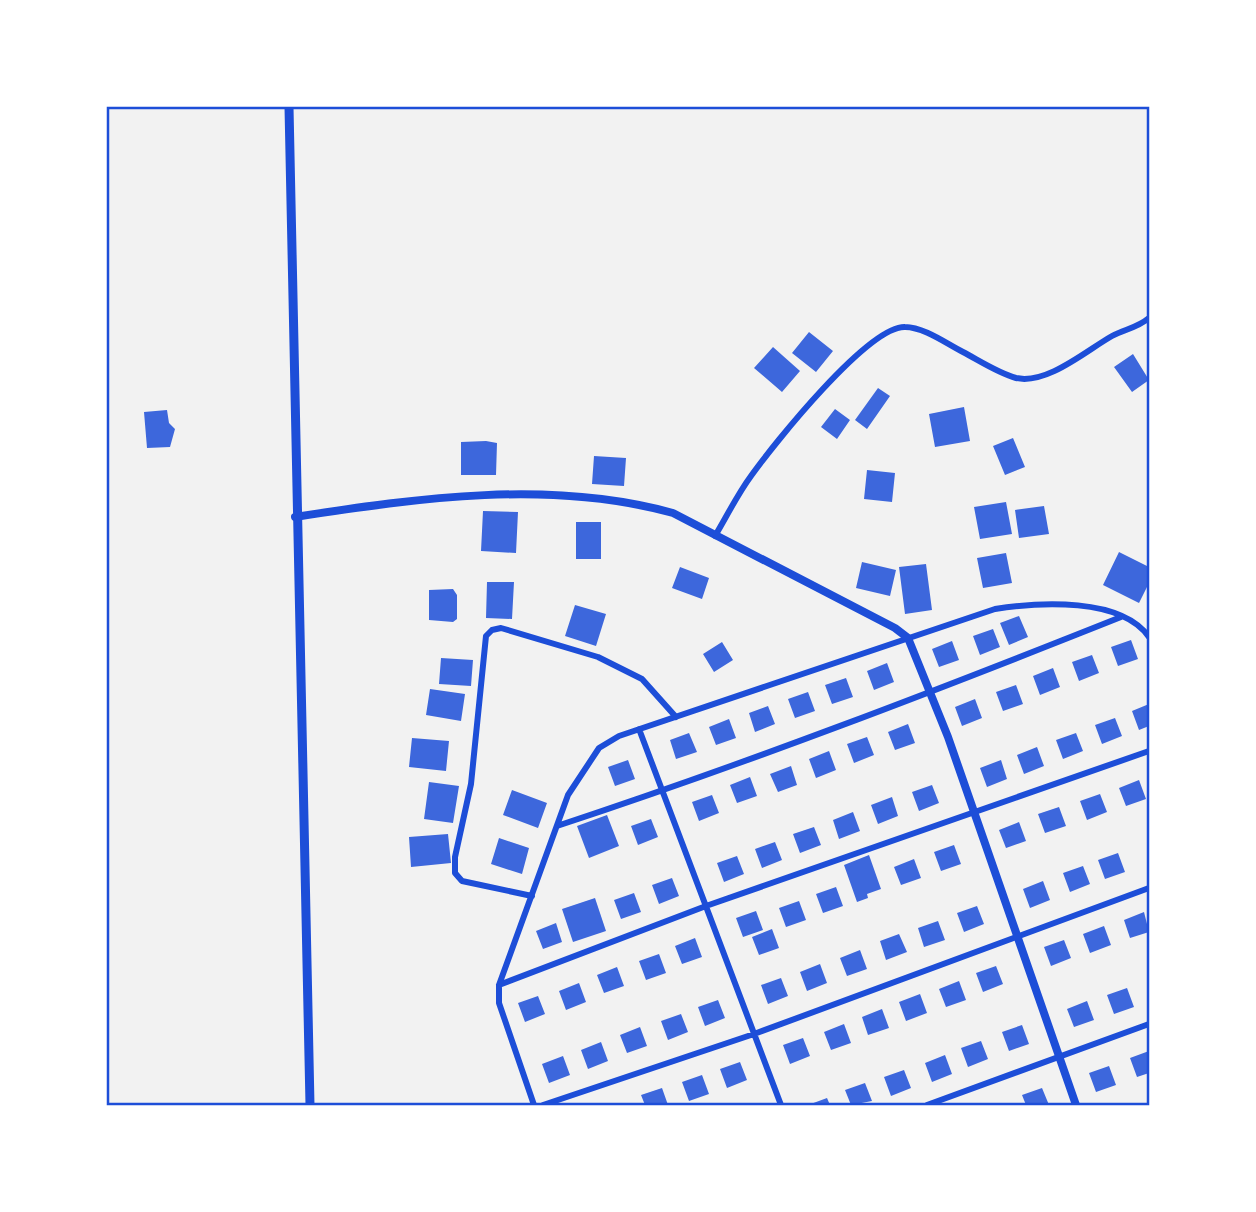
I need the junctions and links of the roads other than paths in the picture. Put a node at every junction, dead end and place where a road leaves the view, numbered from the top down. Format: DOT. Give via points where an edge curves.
graph roads {
  1 [pos="296,107"];
  2 [pos="289,112"];
  3 [pos="1149,318"];
  4 [pos="295,517"];
  5 [pos="715,536"];
  6 [pos="1123,616"];
  7 [pos="1149,637"];
  8 [pos="908,638"];
  9 [pos="930,693"];
  10 [pos="676,717"];
  11 [pos="639,729"];
  12 [pos="1149,751"];
  13 [pos="662,791"];
  14 [pos="974,814"];
  15 [pos="557,826"];
  16 [pos="1149,888"];
  17 [pos="532,896"];
  18 [pos="706,906"];
  19 [pos="1016,935"];
  20 [pos="499,985"];
  21 [pos="1149,1024"];
  22 [pos="754,1034"];
  23 [pos="1058,1057"];
  24 [pos="310,1105"];
  25 [pos="534,1105"];
  26 [pos="543,1105"];
  27 [pos="781,1105"];
  28 [pos="927,1105"];
  29 [pos="1076,1105"];
  1 -- 2 [label="street"];
  2 -- 4 [label="main road"];
  3 -- 5 [label="street" via="1076,360 1029,378 995,369 929,334 905,327 888,332 850,362 806,407 750,477"];
  4 -- 5 [label="street" via="418,498 549,494 633,502 673,513"];
  4 -- 24 [label="main road"];
  5 -- 8 [label="street"];
  6 -- 7 [label="street" via="1141,625"];
  6 -- 8 [label="street" via="1084,606 1018,606 995,609"];
  6 -- 9 [label="street"];
  8 -- 9 [label="street"];
  8 -- 10 [label="street"];
  9 -- 13 [label="street"];
  9 -- 14 [label="street"];
  10 -- 11 [label="street"];
  10 -- 17 [label="street" via="642,679 598,657 501,628 486,636 471,784 455,873 462,881"];
  11 -- 13 [label="street"];
  11 -- 15 [label="street" via="599,748 568,795"];
  12 -- 14 [label="street"];
  13 -- 15 [label="street"];
  13 -- 18 [label="street"];
  14 -- 18 [label="street"];
  14 -- 19 [label="street"];
  15 -- 17 [label="street"];
  16 -- 19 [label="street"];
  17 -- 20 [label="street"];
  18 -- 20 [label="street"];
  18 -- 22 [label="street"];
  19 -- 22 [label="street"];
  19 -- 23 [label="street"];
  20 -- 25 [label="street" via="499,1003"];
  21 -- 23 [label="street"];
  22 -- 26 [label="street"];
  22 -- 27 [label="street"];
  23 -- 28 [label="street"];
  23 -- 29 [label="street"];
}
